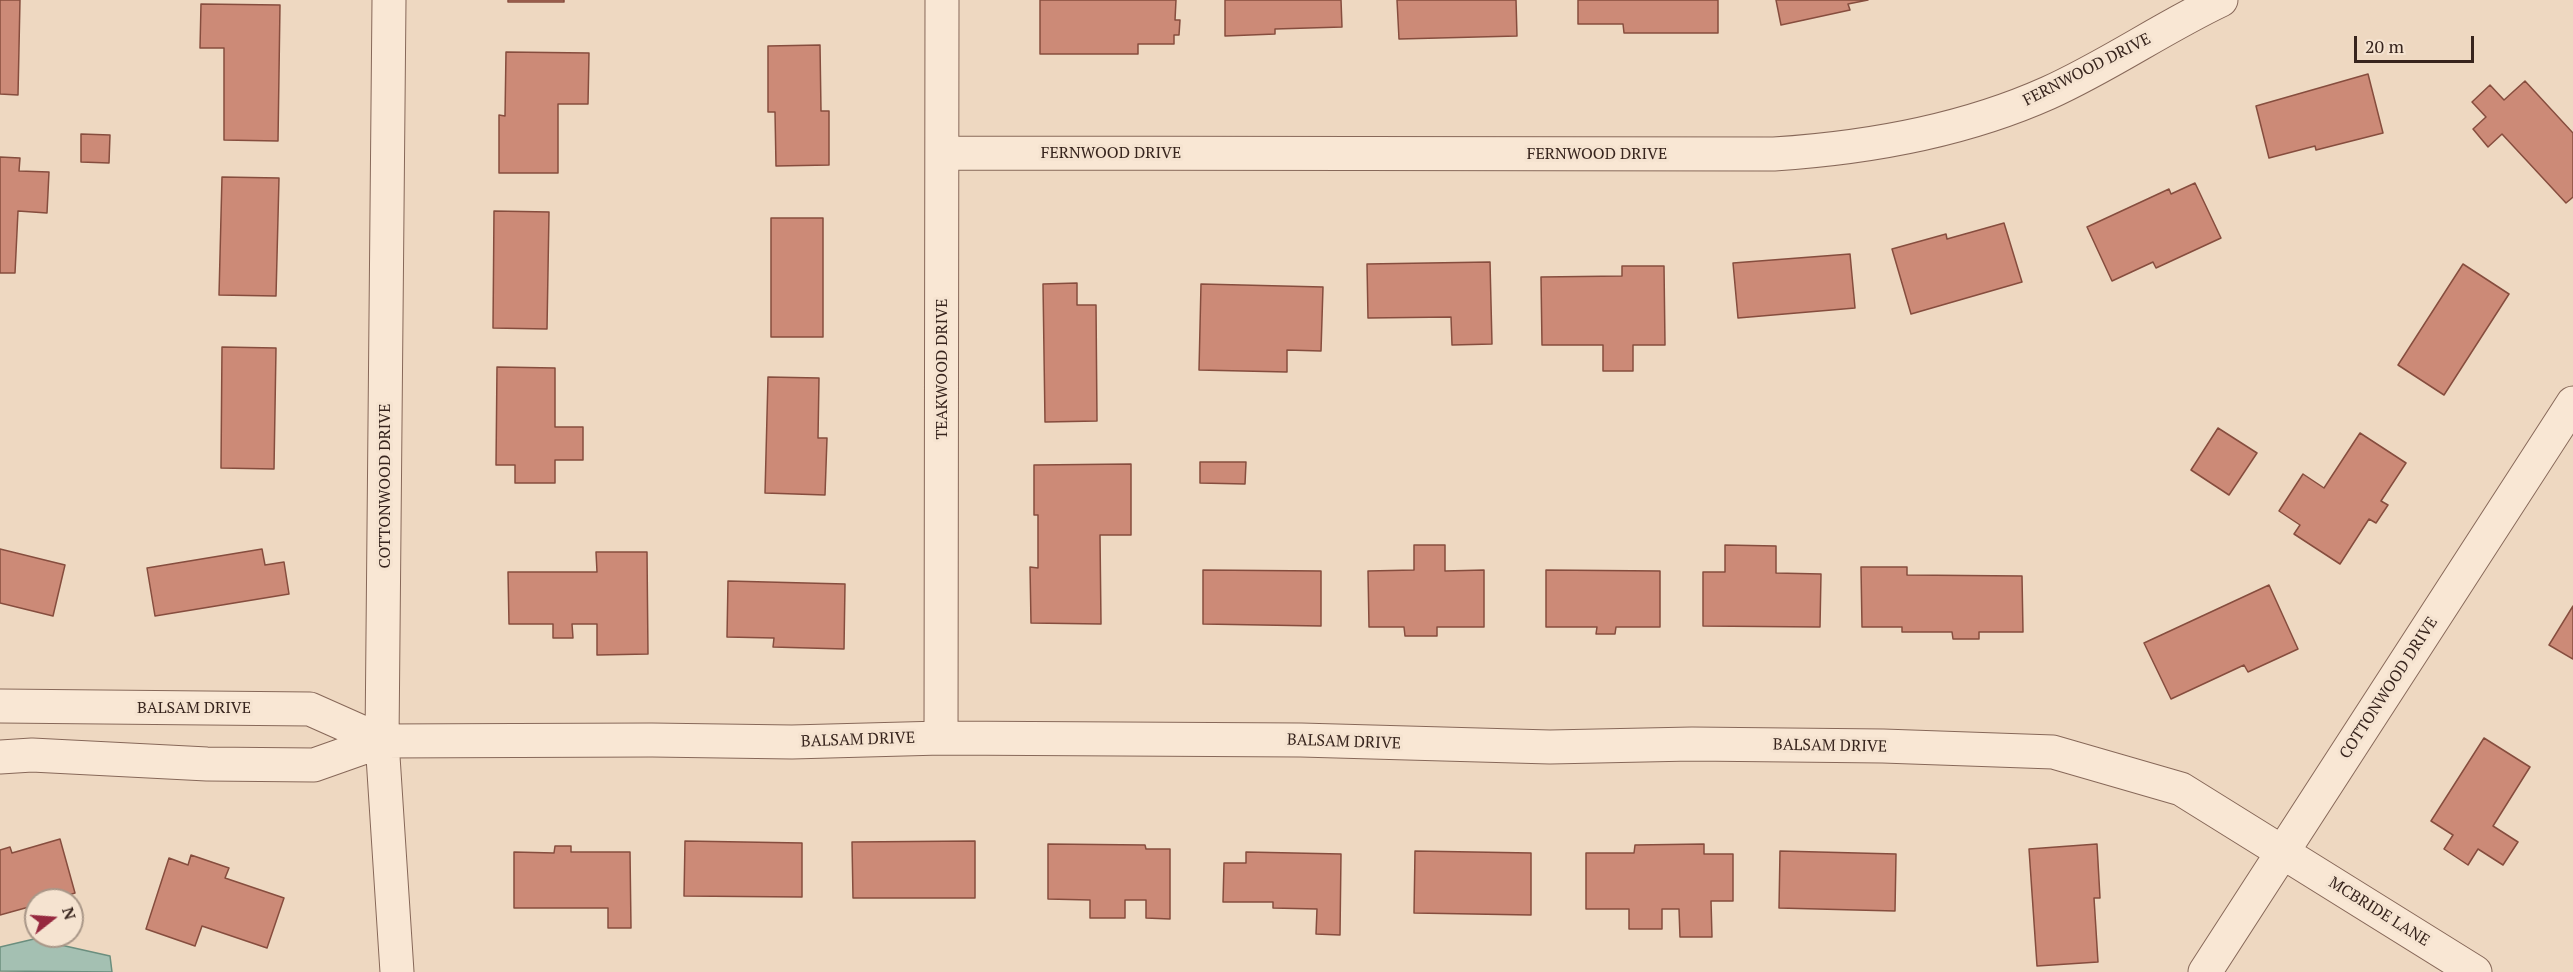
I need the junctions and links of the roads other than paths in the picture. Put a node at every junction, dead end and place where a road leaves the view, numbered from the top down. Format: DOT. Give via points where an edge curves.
graph roads {
  1 [pos="389,0"];
  2 [pos="942,0"];
  3 [pos="2221,0"];
  4 [pos="942,153"];
  5 [pos="2573,403"];
  6 [pos="0,706"];
  7 [pos="941,738"];
  8 [pos="382,741"];
  9 [pos="0,757"];
  10 [pos="2282,852"];
  11 [pos="397,972"];
  12 [pos="2205,972"];
  13 [pos="2475,972"];
  1 -- 8 [label="street, COTTONWOOD DRIVE"];
  2 -- 4 [label="street, TEAKWOOD DRIVE"];
  3 -- 4 [label="street, FERNWOOD DRIVE" via="2049,92 2005,111 1893,140 1810,152"];
  4 -- 7 [label="street, TEAKWOOD DRIVE"];
  5 -- 10 [label="street, COTTONWOOD DRIVE"];
  6 -- 8 [label="street, BALSAM DRIVE" via="310,709"];
  7 -- 8 [label="street, BALSAM DRIVE" via="792,742"];
  7 -- 10 [label="street, BALSAM DRIVE" via="1301,740 1550,747 1883,746 2053,752 2181,789"];
  8 -- 9 [label="street, BALSAM DRIVE" via="314,765"];
  8 -- 11 [label="street, COTTONWOOD DRIVE"];
  10 -- 12 [label="street, COTTONWOOD DRIVE"];
  10 -- 13 [label="street, MCBRIDE LANE"];
}
